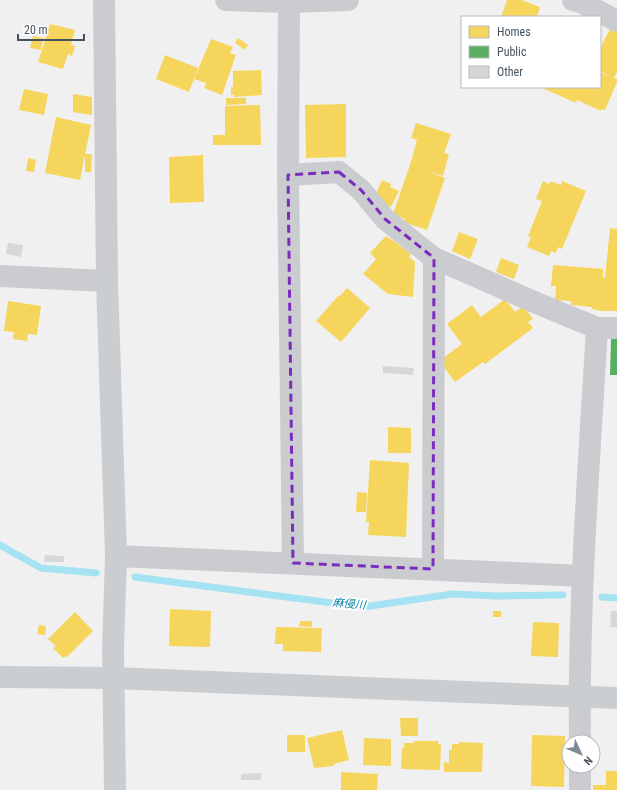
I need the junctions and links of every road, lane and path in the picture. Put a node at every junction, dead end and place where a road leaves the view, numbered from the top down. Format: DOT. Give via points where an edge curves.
graph roads {
  1 [pos="104,0"];
  2 [pos="226,0"];
  3 [pos="348,0"];
  4 [pos="573,0"];
  5 [pos="289,2"];
  6 [pos="617,21"];
  7 [pos="288,175"];
  8 [pos="434,258"];
  9 [pos="0,276"];
  10 [pos="107,281"];
  11 [pos="607,328"];
  12 [pos="116,556"];
  13 [pos="293,563"];
  14 [pos="433,569"];
  15 [pos="583,576"];
  16 [pos="0,677"];
  17 [pos="113,678"];
  18 [pos="579,697"];
  19 [pos="617,698"];
  20 [pos="580,734"];
  21 [pos="580,774"];
  22 [pos="115,790"];
  23 [pos="580,790"];
  1 -- 10 [label="street"];
  2 -- 5 [label="street"];
  3 -- 5 [label="street"];
  4 -- 6 [label="street"];
  5 -- 7 [label="street"];
  7 -- 8 [label="street" via="339,172 361,190 385,219"];
  7 -- 13 [label="street"];
  8 -- 11 [label="street" via="540,304"];
  8 -- 14 [label="street"];
  9 -- 10 [label="street"];
  10 -- 12 [label="street"];
  11 -- 15 [label="street"];
  12 -- 13 [label="street"];
  12 -- 17 [label="street"];
  13 -- 14 [label="street"];
  14 -- 15 [label="street"];
  15 -- 18 [label="street"];
  16 -- 17 [label="street"];
  17 -- 18 [label="street"];
  17 -- 22 [label="street"];
  18 -- 19 [label="street"];
  18 -- 20 [label="street"];
  21 -- 23 [label="street"];
}
